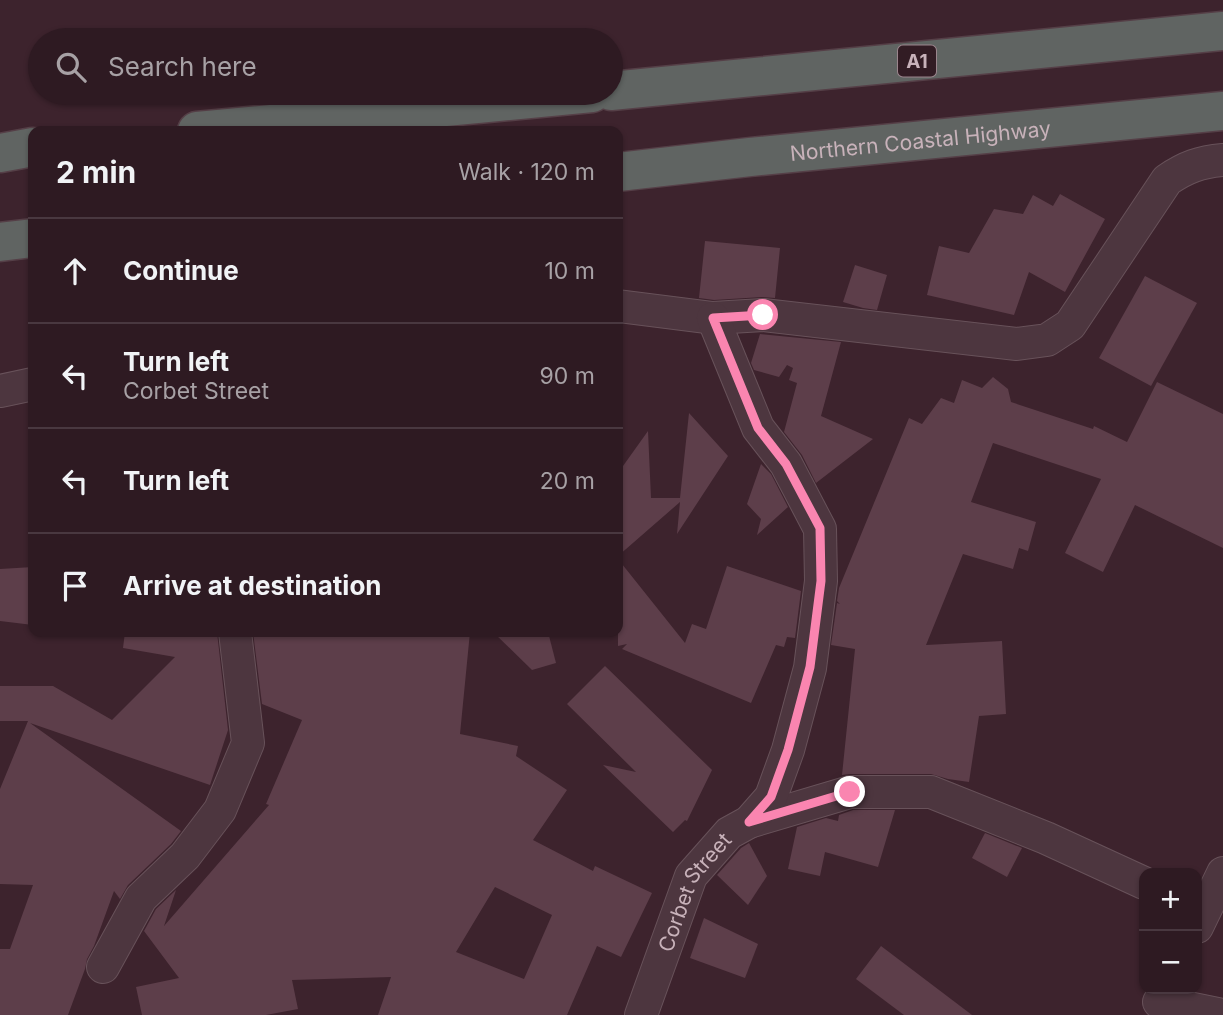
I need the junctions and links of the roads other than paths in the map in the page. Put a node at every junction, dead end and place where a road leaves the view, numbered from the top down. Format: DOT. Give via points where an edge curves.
graph roads {
  1 [pos="1223,31"];
  2 [pos="623,90"];
  3 [pos="467,105"];
  4 [pos="1223,111"];
  5 [pos="249,126"];
  6 [pos="28,148"];
  7 [pos="0,153"];
  8 [pos="1223,160"];
  9 [pos="623,171"];
  10 [pos="28,239"];
  11 [pos="0,242"];
  12 [pos="623,307"];
  13 [pos="713,318"];
  14 [pos="28,385"];
  15 [pos="0,391"];
  16 [pos="236,637"];
  17 [pos="749,822"];
  18 [pos="1223,873"];
  19 [pos="1139,881"];
  20 [pos="1202,910"];
  21 [pos="103,967"];
  22 [pos="1159,1002"];
  23 [pos="641,1015"];
  24 [pos="1222,1015"];
  1 -- 2 [label="highway, A1"];
  3 -- 5 [label="highway"];
  4 -- 9 [label="highway, Northern Coastal Highway"];
  6 -- 7 [label="highway"];
  8 -- 13 [label="street" via="1187,167 1167,180 1070,325 1047,340 1017,344 763,315"];
  10 -- 11 [label="highway"];
  12 -- 13 [label="street"];
  13 -- 17 [label="street, Corbet Street" via="758,428 786,464 820,528 821,581 810,667 771,797"];
  14 -- 15 [label="street"];
  16 -- 21 [label="street" via="248,743 220,810 185,856 141,898"];
  17 -- 19 [label="street" via="850,792 931,792"];
  17 -- 23 [label="street, Corbet Street" via="729,833 691,876"];
  18 -- 20 [label="street"];
  22 -- 24 [label="street"];
}
